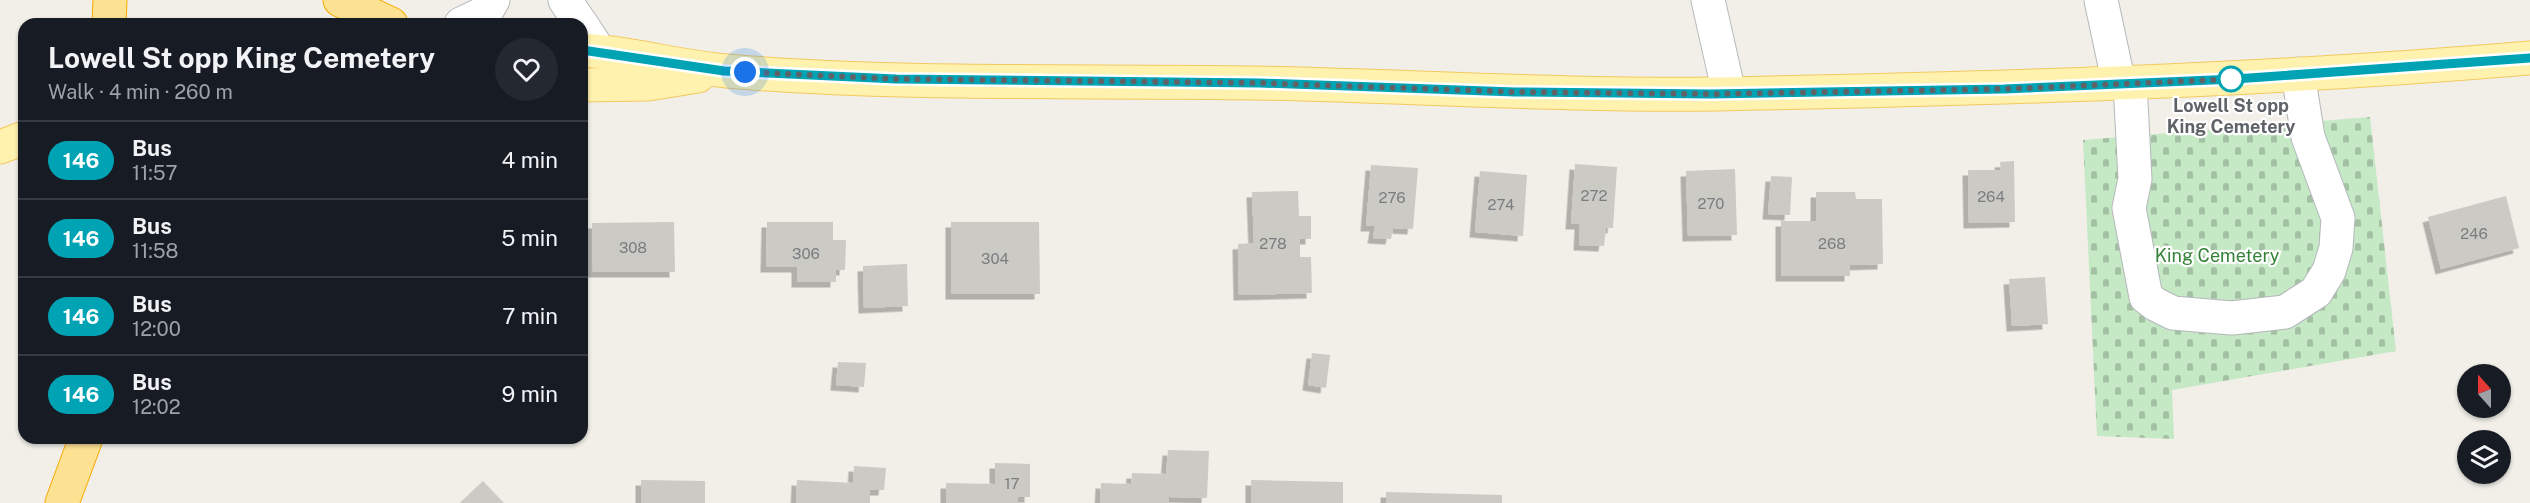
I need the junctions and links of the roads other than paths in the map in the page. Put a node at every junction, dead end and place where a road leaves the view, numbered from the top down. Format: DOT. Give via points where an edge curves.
graph roads {
  1 [pos="110,0"];
  2 [pos="340,0"];
  3 [pos="493,0"];
  4 [pos="565,0"];
  5 [pos="1708,0"];
  6 [pos="2101,0"];
  7 [pos="109,18"];
  8 [pos="378,18"];
  9 [pos="474,18"];
  10 [pos="575,18"];
  11 [pos="588,37"];
  12 [pos="2530,58"];
  13 [pos="724,71"];
  14 [pos="2298,74"];
  15 [pos="2125,84"];
  16 [pos="588,85"];
  17 [pos="1729,93"];
  18 [pos="18,140"];
  19 [pos="0,147"];
  20 [pos="84,444"];
  21 [pos="62,503"];
  1 -- 7 [label="highway"];
  2 -- 8 [label="highway"];
  3 -- 9 [label="street" via="486,12"];
  4 -- 10 [label="street"];
  5 -- 17 [label="street"];
  6 -- 15 [label="street"];
  11 -- 13 [label="main road"];
  12 -- 14 [label="main road"];
  13 -- 16 [label="main road" via="648,84"];
  13 -- 17 [label="main road" via="896,79"];
  14 -- 15 [label="main road"];
  14 -- 15 [label="street" via="2308,137 2338,219 2336,248 2329,271 2316,292 2285,312 2232,318 2173,313 2146,297 2129,208 2135,179"];
  15 -- 17 [label="main road"];
  18 -- 19 [label="main road"];
  20 -- 21 [label="highway"];
}
